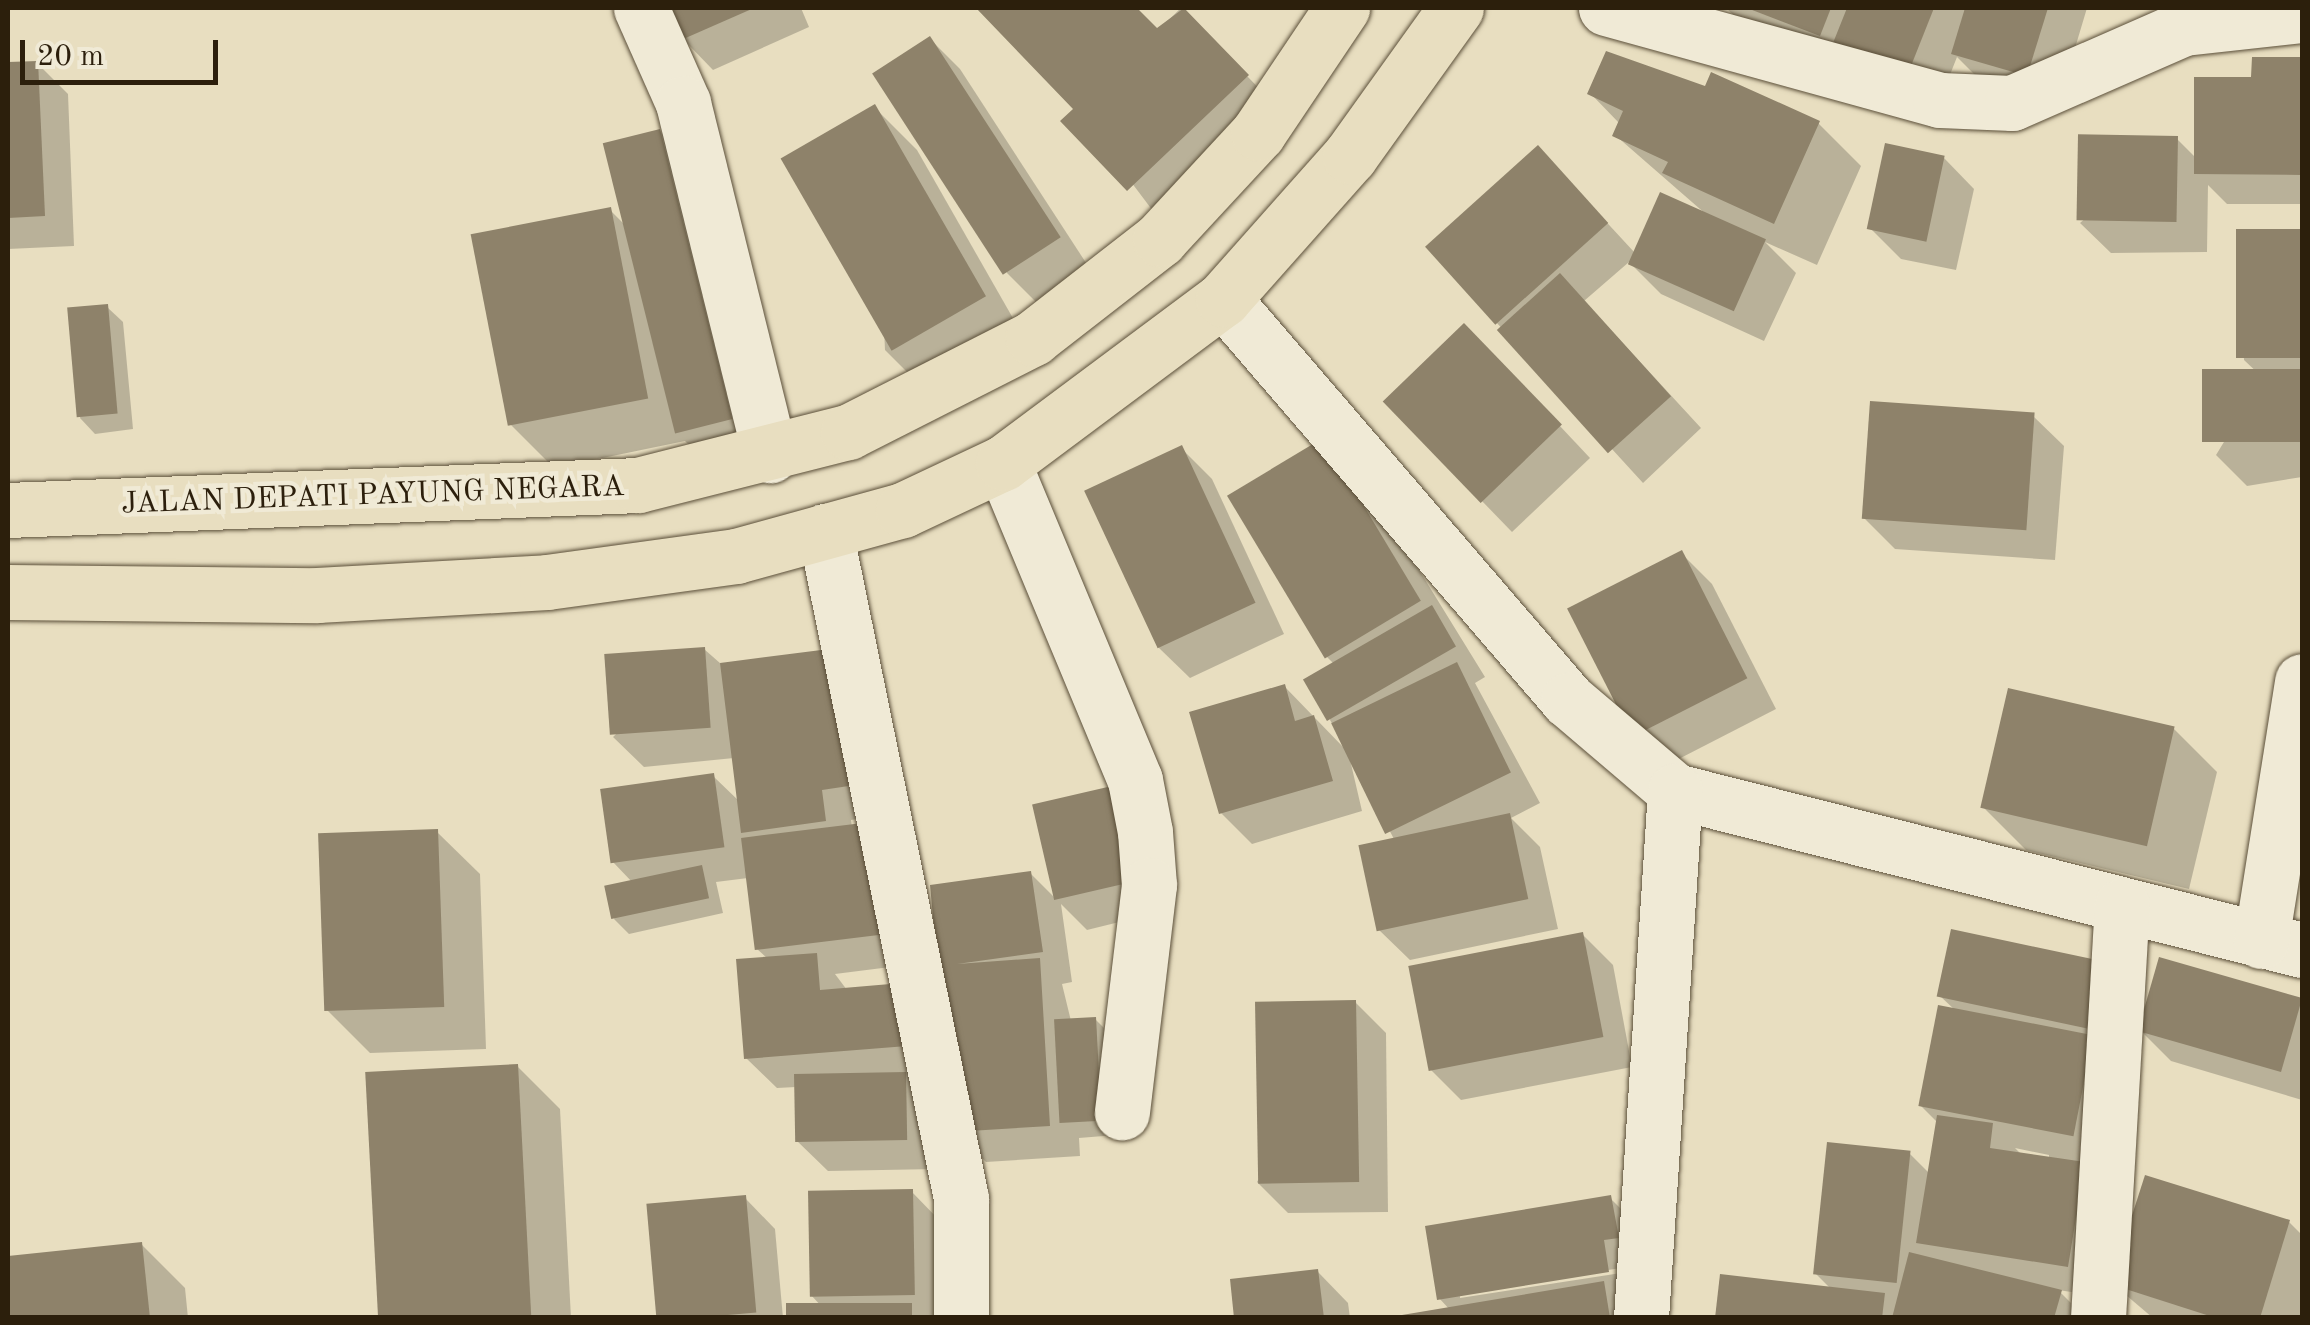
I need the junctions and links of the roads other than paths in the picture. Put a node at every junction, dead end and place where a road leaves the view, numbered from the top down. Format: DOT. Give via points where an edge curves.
graph roads {
  1 [pos="640,8"];
  2 [pos="1342,8"];
  3 [pos="1456,8"];
  4 [pos="1606,8"];
  5 [pos="2302,16"];
  6 [pos="1224,298"];
  7 [pos="770,454"];
  8 [pos="1003,463"];
  9 [pos="8,510"];
  10 [pos="826,531"];
  11 [pos="8,592"];
  12 [pos="2302,681"];
  13 [pos="1675,791"];
  14 [pos="2122,906"];
  15 [pos="2282,945"];
  16 [pos="1122,1112"];
  17 [pos="961,1318"];
  18 [pos="1641,1318"];
  19 [pos="2098,1318"];
  1 -- 7 [label="street" via="683,103"];
  2 -- 7 [label="highway, JALAN DEPATI PAYUNG NEGARA" via="1258,133 1089,300 934,395"];
  3 -- 6 [label="highway" via="1350,156"];
  4 -- 5 [label="street" via="1940,100 2012,103 2184,28"];
  6 -- 8 [label="highway"];
  6 -- 13 [label="street" via="1568,700"];
  7 -- 9 [label="highway, JALAN DEPATI PAYUNG NEGARA" via="638,485"];
  8 -- 10 [label="highway" via="904,510"];
  8 -- 16 [label="street" via="1135,780 1146,832 1149,885"];
  10 -- 11 [label="highway" via="736,556 546,582 318,595"];
  10 -- 17 [label="street" via="960,1198"];
  12 -- 15 [label="street"];
  13 -- 14 [label="street"];
  13 -- 18 [label="street"];
  14 -- 15 [label="street"];
  14 -- 19 [label="street"];
}
